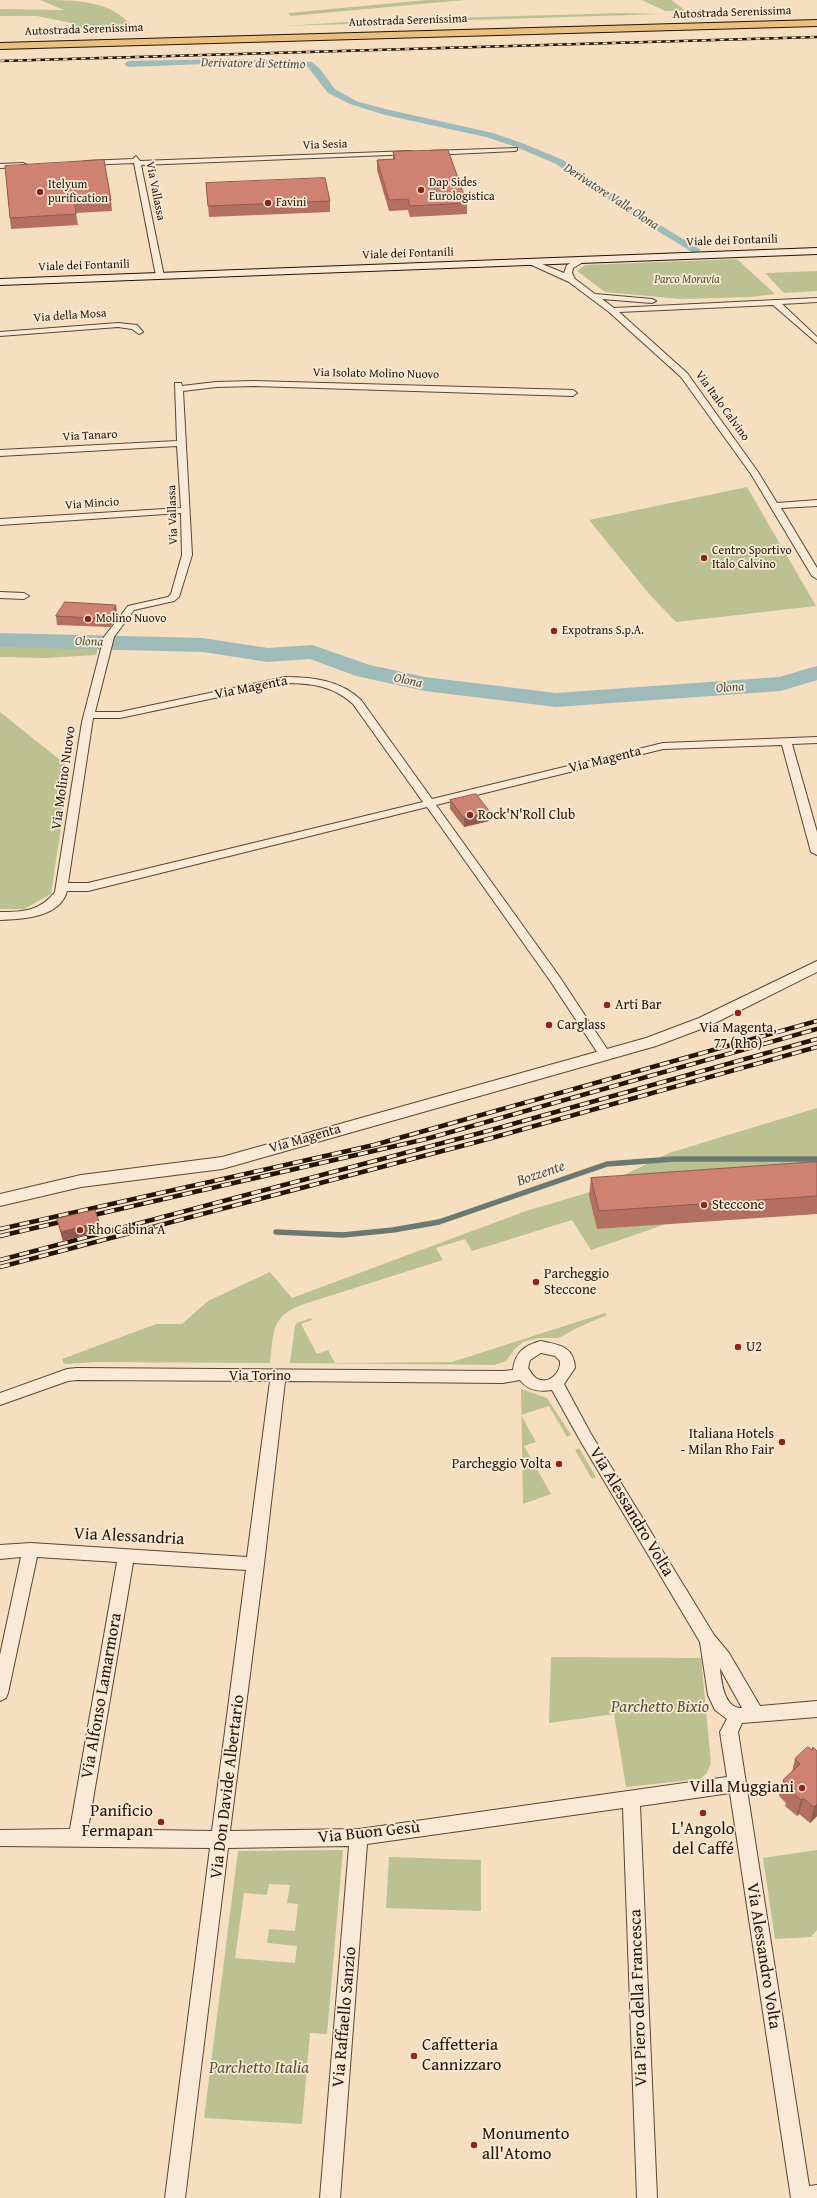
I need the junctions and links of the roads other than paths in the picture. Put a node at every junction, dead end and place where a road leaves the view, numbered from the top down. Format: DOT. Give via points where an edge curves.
graph roads {
  1 [pos="644,17"];
  2 [pos="817,17"];
  3 [pos="817,23"];
  4 [pos="487,25"];
  5 [pos="0,38"];
  6 [pos="0,46"];
  7 [pos="515,150"];
  8 [pos="137,161"];
  9 [pos="76,163"];
  10 [pos="30,165"];
  11 [pos="0,166"];
  12 [pos="817,251"];
  13 [pos="583,260"];
  14 [pos="529,262"];
  15 [pos="160,276"];
  16 [pos="572,280"];
  17 [pos="0,282"];
  18 [pos="594,296"];
  19 [pos="817,300"];
  20 [pos="774,301"];
  21 [pos="692,304"];
  22 [pos="612,310"];
  23 [pos="139,332"];
  24 [pos="0,334"];
  25 [pos="817,340"];
  26 [pos="179,387"];
  27 [pos="573,393"];
  28 [pos="181,443"];
  29 [pos="0,453"];
  30 [pos="817,503"];
  31 [pos="775,506"];
  32 [pos="186,510"];
  33 [pos="0,522"];
  34 [pos="817,576"];
  35 [pos="0,596"];
  36 [pos="24,596"];
  37 [pos="130,608"];
  38 [pos="89,716"];
  39 [pos="817,740"];
  40 [pos="786,741"];
  41 [pos="428,804"];
  42 [pos="817,852"];
  43 [pos="63,887"];
  44 [pos="0,916"];
  45 [pos="817,966"];
  46 [pos="605,1055"];
  47 [pos="0,1200"];
  48 [pos="523,1374"];
  49 [pos="278,1376"];
  50 [pos="556,1383"];
  51 [pos="0,1399"];
  52 [pos="31,1550"];
  53 [pos="0,1552"];
  54 [pos="126,1555"];
  55 [pos="256,1564"];
  56 [pos="708,1640"];
  57 [pos="0,1693"];
  58 [pos="817,1709"];
  59 [pos="755,1714"];
  60 [pos="737,1716"];
  61 [pos="736,1784"];
  62 [pos="631,1798"];
  63 [pos="78,1836"];
  64 [pos="359,1837"];
  65 [pos="0,1838"];
  66 [pos="221,1840"];
  67 [pos="817,2195"];
  68 [pos="175,2198"];
  69 [pos="330,2198"];
  70 [pos="647,2198"];
  71 [pos="801,2198"];
  1 -- 4 [label="highway"];
  2 -- 4 [label="highway, Autostrada Serenissima"];
  3 -- 6 [label="highway, Autostrada Serenissima"];
  4 -- 5 [label="highway, Autostrada Serenissima"];
  7 -- 8 [label="street, Via Sesia"];
  8 -- 9 [label="street, Via Sesia"];
  8 -- 15 [label="street, Via Vallassa"];
  10 -- 11 [label="street"];
  12 -- 13 [label="main road, Viale dei Fontanili"];
  13 -- 14 [label="main road, Viale dei Fontanili"];
  13 -- 16 [label="street" via="570,267 568,273"];
  14 -- 15 [label="main road, Viale dei Fontanili"];
  14 -- 16 [label="street, Via Italo Calvino" via="549,268"];
  15 -- 17 [label="main road, Viale dei Fontanili"];
  16 -- 18 [label="street, Via Italo Calvino"];
  18 -- 21 [label="street"];
  18 -- 22 [label="street, Via Italo Calvino"];
  19 -- 20 [label="street"];
  20 -- 21 [label="street"];
  20 -- 25 [label="street"];
  21 -- 22 [label="street"];
  22 -- 31 [label="street, Via Italo Calvino" via="684,375"];
  23 -- 24 [label="street, Via della Mosa" via="134,327 118,325"];
  26 -- 27 [label="street, Via Isolato Molino Nuovo" via="269,384"];
  26 -- 28 [label="street, Via Vallassa"];
  28 -- 29 [label="street, Via Tanaro"];
  28 -- 32 [label="street, Via Vallassa"];
  30 -- 31 [label="street"];
  31 -- 34 [label="street, Via Italo Calvino"];
  32 -- 33 [label="street, Via Mincio"];
  32 -- 37 [label="street, Via Vallassa" via="187,555 176,595 170,599"];
  35 -- 36 [label="street"];
  37 -- 38 [label="street, Via Molino Nuovo" via="109,637"];
  38 -- 41 [label="street, Via Magenta" via="120,715 277,681 293,679 324,684 343,689 352,696"];
  38 -- 43 [label="street, Via Molino Nuovo"];
  39 -- 40 [label="street, Via Magenta"];
  40 -- 41 [label="street, Via Magenta" via="662,746"];
  40 -- 42 [label="street"];
  41 -- 43 [label="street, Via Magenta" via="88,887"];
  41 -- 46 [label="street, Via Magenta" via="555,980"];
  43 -- 44 [label="street, Via Molino Nuovo" via="52,905 39,913"];
  45 -- 46 [label="street, Via Magenta" via="704,1022 651,1042"];
  46 -- 47 [label="street, Via Magenta" via="222,1163 82,1181"];
  48 -- 49 [label="street, Via Torino" via="503,1377"];
  48 -- 50 [label="street" via="541,1385"];
  48 -- 50 [label="street" via="520,1362 523,1357 533,1349 548,1348 562,1354 568,1364 566,1375"];
  49 -- 51 [label="street, Via Torino" via="76,1374"];
  49 -- 55 [label="street, Via Don Davide Albertario"];
  50 -- 56 [label="street, Via Alessandro Volta" via="586,1438"];
  52 -- 53 [label="street, Via Alessandria"];
  52 -- 54 [label="street, Via Alessandria"];
  52 -- 57 [label="street"];
  54 -- 55 [label="street, Via Alessandria"];
  54 -- 63 [label="street, Via Alfonso Lamarmora"];
  55 -- 66 [label="street, Via Don Davide Albertario"];
  56 -- 59 [label="street" via="723,1658"];
  56 -- 60 [label="street" via="716,1694 726,1710"];
  58 -- 59 [label="street"];
  59 -- 60 [label="street"];
  60 -- 61 [label="street, Via Alessandro Volta" via="729,1732"];
  61 -- 62 [label="street, Via Buon Gesù"];
  61 -- 71 [label="street, Via Alessandro Volta"];
  62 -- 64 [label="street, Via Buon Gesù"];
  62 -- 70 [label="street, Via Piero della Francesca"];
  63 -- 65 [label="street, Via Buon Gesù"];
  63 -- 66 [label="street, Via Buon Gesù"];
  64 -- 66 [label="street, Via Buon Gesù"];
  64 -- 69 [label="street, Via Raffaello Sanzio"];
  66 -- 68 [label="street, Via Don Davide Albertario"];
  67 -- 71 [label="street"];
}
